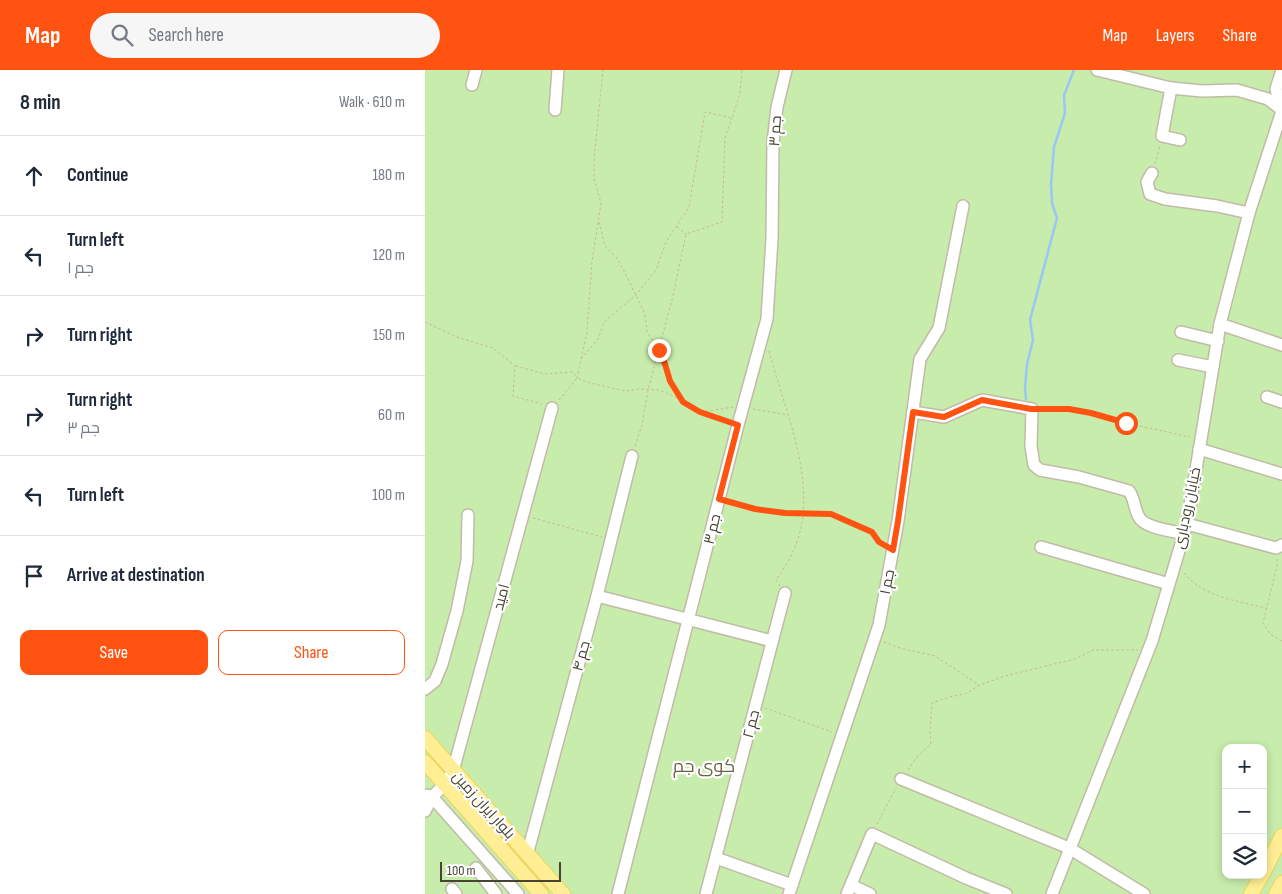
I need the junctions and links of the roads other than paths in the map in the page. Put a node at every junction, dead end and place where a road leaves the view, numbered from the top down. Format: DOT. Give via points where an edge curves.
graph roads {
  1 [pos="476,70"];
  2 [pos="558,70"];
  3 [pos="786,70"];
  4 [pos="1097,70"];
  5 [pos="1282,70"];
  6 [pos="472,85"];
  7 [pos="1171,88"];
  8 [pos="555,110"];
  9 [pos="1282,110"];
  10 [pos="1180,140"];
  11 [pos="1152,172"];
  12 [pos="963,206"];
  13 [pos="1249,213"];
  14 [pos="1220,324"];
  15 [pos="1181,332"];
  16 [pos="1217,341"];
  17 [pos="1282,345"];
  18 [pos="1177,360"];
  19 [pos="1213,367"];
  20 [pos="1267,397"];
  21 [pos="1282,402"];
  22 [pos="553,408"];
  23 [pos="913,412"];
  24 [pos="1200,444"];
  25 [pos="632,456"];
  26 [pos="1282,474"];
  27 [pos="468,515"];
  28 [pos="1185,529"];
  29 [pos="1041,547"];
  30 [pos="1279,547"];
  31 [pos="1169,584"];
  32 [pos="785,594"];
  33 [pos="597,596"];
  34 [pos="689,620"];
  35 [pos="772,641"];
  36 [pos="425,689"];
  37 [pos="425,738"];
  38 [pos="425,762"];
  39 [pos="453,771"];
  40 [pos="901,780"];
  41 [pos="445,784"];
  42 [pos="429,796"];
  43 [pos="425,811"];
  44 [pos="1282,836"];
  45 [pos="1069,848"];
  46 [pos="527,855"];
  47 [pos="716,858"];
  48 [pos="1267,866"];
  49 [pos="475,868"];
  50 [pos="1260,879"];
  51 [pos="1282,882"];
  52 [pos="791,889"];
  53 [pos="849,890"];
  54 [pos="496,894"];
  55 [pos="518,894"];
  56 [pos="541,894"];
  57 [pos="563,894"];
  58 [pos="618,894"];
  59 [pos="706,894"];
  60 [pos="870,894"];
  61 [pos="1006,894"];
  62 [pos="1052,894"];
  63 [pos="1144,894"];
  64 [pos="1251,894"];
  65 [pos="1276,894"];
  1 -- 6 [label="street"];
  2 -- 8 [label="street"];
  3 -- 34 [label="street, جم ۳" via="773,144 767,319"];
  4 -- 7 [label="street"];
  5 -- 9 [label="street, خیابان رودباری" via="1276,89"];
  7 -- 9 [label="street" via="1237,90 1268,99"];
  7 -- 10 [label="street" via="1162,136"];
  9 -- 13 [label="street, خیابان رودباری"];
  11 -- 13 [label="street" via="1147,182 1150,194"];
  12 -- 23 [label="street, جم ۱" via="939,328 920,359"];
  13 -- 14 [label="street, خیابان رودباری"];
  14 -- 16 [label="street, خیابان رودباری"];
  14 -- 17 [label="street"];
  15 -- 16 [label="street"];
  16 -- 19 [label="street, خیابان رودباری"];
  18 -- 19 [label="street"];
  19 -- 24 [label="street, خیابان رودباری"];
  20 -- 21 [label="street"];
  22 -- 39 [label="street, امید"];
  23 -- 28 [label="street" via="944,417 982,400 1031,409 1031,446 1034,465 1040,470 1129,491 1145,524"];
  23 -- 52 [label="street, جم ۱" via="879,625"];
  24 -- 26 [label="street"];
  24 -- 28 [label="street, خیابان رودباری"];
  25 -- 33 [label="street, جم ۴"];
  27 -- 36 [label="street" via="467,561 457,611 442,664 435,681"];
  28 -- 30 [label="street"];
  28 -- 31 [label="street, خیابان رودباری"];
  29 -- 31 [label="street"];
  31 -- 45 [label="street, خیابان رودباری" via="1149,650"];
  32 -- 35 [label="street, جم ۲"];
  33 -- 34 [label="street"];
  33 -- 46 [label="street, جم ۴"];
  34 -- 35 [label="street"];
  34 -- 58 [label="street, جم ۳"];
  35 -- 47 [label="street, جم ۲"];
  37 -- 39 [label="main road, بلوار ایران زمین"];
  38 -- 41 [label="main road, بلوار ایران زمین"];
  39 -- 41 [label="street, امید"];
  39 -- 46 [label="main road, بلوار ایران زمین"];
  40 -- 45 [label="street"];
  41 -- 42 [label="street, امید"];
  41 -- 56 [label="main road, بلوار ایران زمین"];
  42 -- 43 [label="street, امید"];
  42 -- 55 [label="street"];
  44 -- 48 [label="main road"];
  45 -- 62 [label="street, خیابان رودباری"];
  45 -- 63 [label="street"];
  46 -- 57 [label="main road, بلوار ایران زمین"];
  47 -- 52 [label="street"];
  47 -- 59 [label="street, جم ۲"];
  49 -- 54 [label="street"];
  50 -- 64 [label="main road"];
  51 -- 65 [label="main road"];
  53 -- 60 [label="street"];
  53 -- 61 [label="street" via="872,834"];
}
